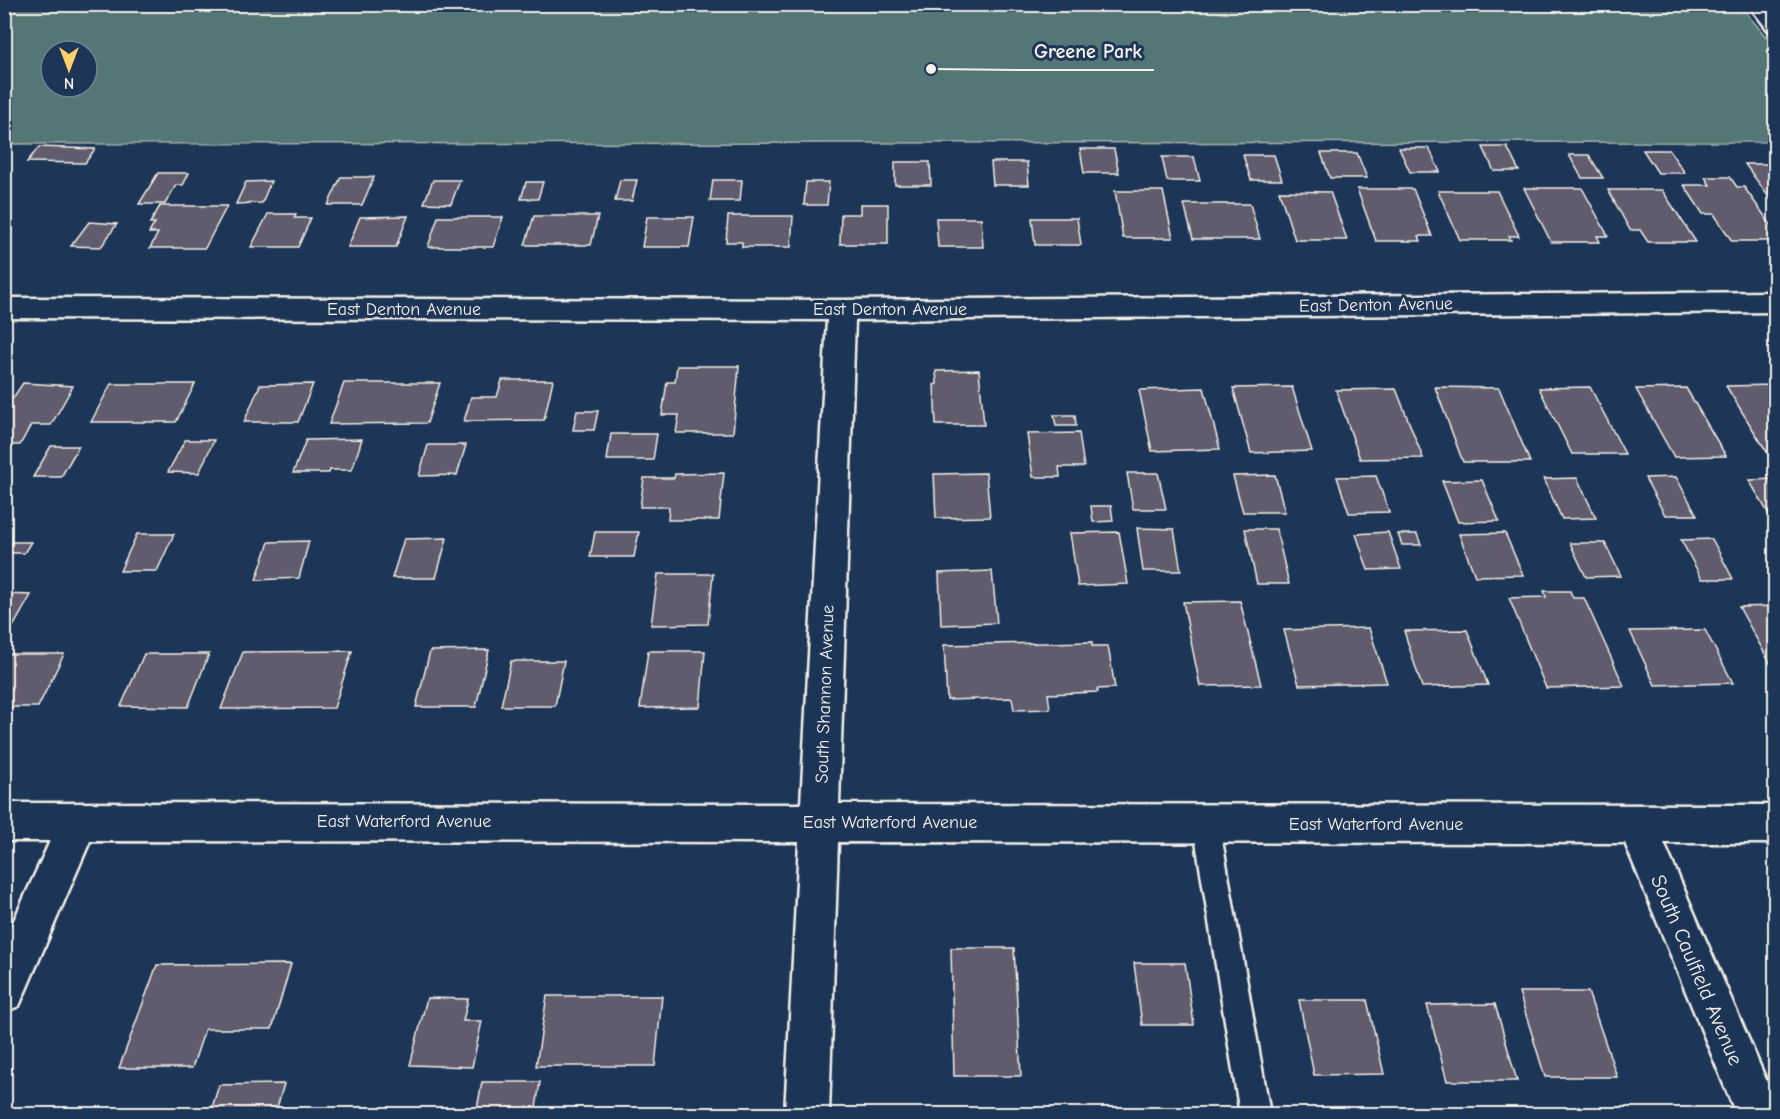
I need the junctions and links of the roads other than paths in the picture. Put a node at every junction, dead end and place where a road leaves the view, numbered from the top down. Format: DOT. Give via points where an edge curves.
graph roads {
  1 [pos="1758,4"];
  2 [pos="1776,25"];
  3 [pos="1776,302"];
  4 [pos="4,308"];
  5 [pos="841,310"];
  6 [pos="80,821"];
  7 [pos="820,821"];
  8 [pos="4,822"];
  9 [pos="1206,823"];
  10 [pos="1776,824"];
  11 [pos="1637,825"];
  12 [pos="4,991"];
  13 [pos="807,1114"];
  14 [pos="1255,1114"];
  15 [pos="1758,1114"];
  1 -- 2 [label="street"];
  3 -- 5 [label="street, East Denton Avenue"];
  4 -- 5 [label="street, East Denton Avenue"];
  5 -- 7 [label="street, South Shannon Avenue"];
  6 -- 7 [label="street, East Waterford Avenue"];
  6 -- 8 [label="street, East Waterford Avenue"];
  6 -- 12 [label="street"];
  7 -- 9 [label="street, East Waterford Avenue"];
  7 -- 13 [label="street, South Shannon Avenue"];
  9 -- 11 [label="street, East Waterford Avenue"];
  9 -- 14 [label="lane"];
  10 -- 11 [label="street, East Waterford Avenue"];
  11 -- 15 [label="street, South Caulfield Avenue"];
}
